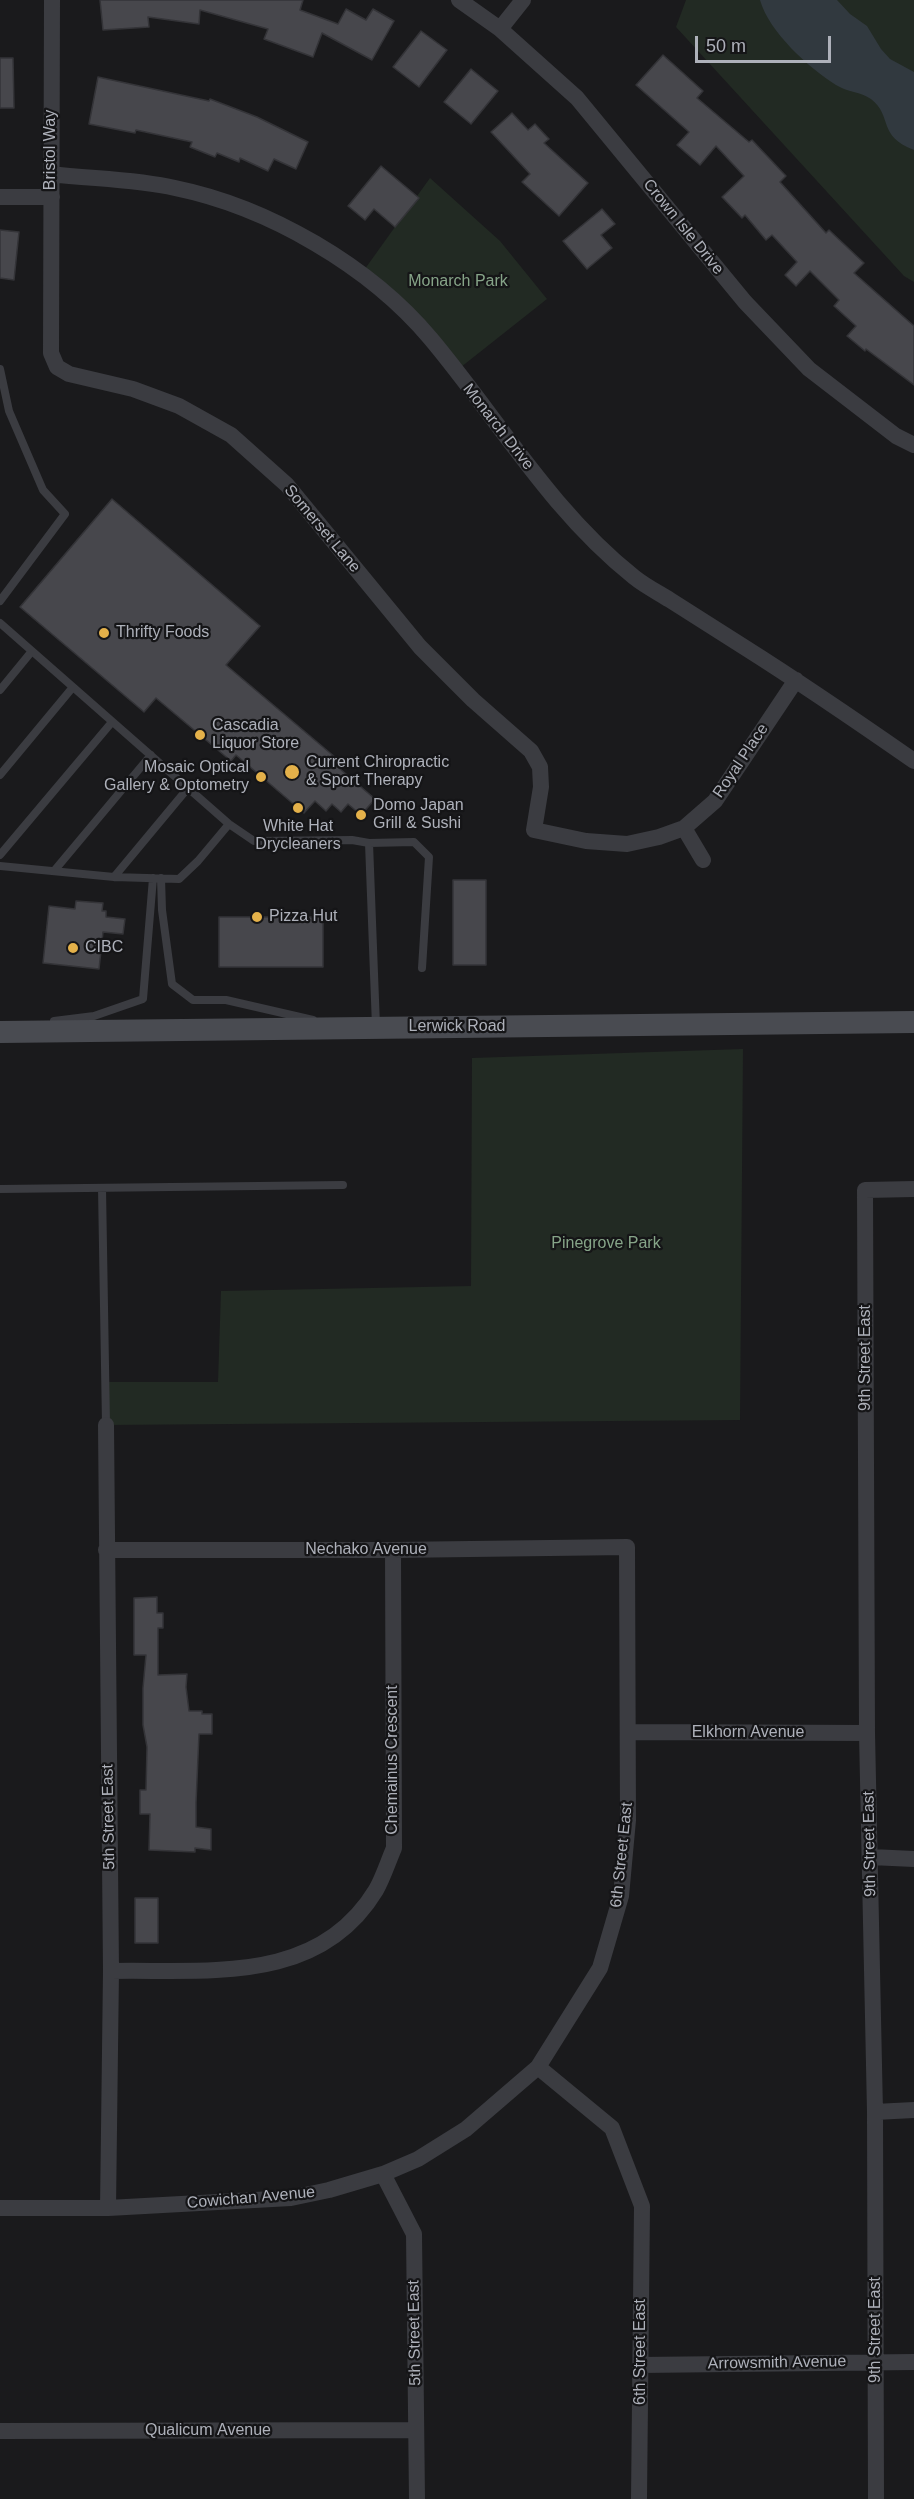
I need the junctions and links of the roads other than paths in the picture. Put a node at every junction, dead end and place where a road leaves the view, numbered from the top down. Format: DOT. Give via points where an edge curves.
graph roads {
  1 [pos="51,0"];
  2 [pos="459,0"];
  3 [pos="523,0"];
  4 [pos="500,29"];
  5 [pos="51,174"];
  6 [pos="0,197"];
  7 [pos="51,197"];
  8 [pos="52,300"];
  9 [pos="0,369"];
  10 [pos="914,446"];
  11 [pos="0,601"];
  12 [pos="0,623"];
  13 [pos="32,651"];
  14 [pos="796,680"];
  15 [pos="73,687"];
  16 [pos="0,690"];
  17 [pos="112,722"];
  18 [pos="151,755"];
  19 [pos="914,761"];
  20 [pos="0,775"];
  21 [pos="189,788"];
  22 [pos="230,824"];
  23 [pos="684,828"];
  24 [pos="534,830"];
  25 [pos="369,843"];
  26 [pos="0,855"];
  27 [pos="704,860"];
  28 [pos="0,866"];
  29 [pos="54,872"];
  30 [pos="114,877"];
  31 [pos="157,878"];
  32 [pos="422,968"];
  33 [pos="914,1022"];
  34 [pos="345,1027"];
  35 [pos="376,1027"];
  36 [pos="0,1030"];
  37 [pos="343,1185"];
  38 [pos="102,1188"];
  39 [pos="0,1189"];
  40 [pos="914,1189"];
  41 [pos="106,1425"];
  42 [pos="627,1547"];
  43 [pos="106,1550"];
  44 [pos="393,1550"];
  45 [pos="629,1732"];
  46 [pos="867,1733"];
  47 [pos="871,1857"];
  48 [pos="914,1859"];
  49 [pos="111,1971"];
  50 [pos="537,2067"];
  51 [pos="914,2110"];
  52 [pos="875,2112"];
  53 [pos="383,2174"];
  54 [pos="0,2208"];
  55 [pos="108,2208"];
  56 [pos="876,2362"];
  57 [pos="914,2362"];
  58 [pos="640,2365"];
  59 [pos="416,2430"];
  60 [pos="0,2431"];
  61 [pos="417,2499"];
  62 [pos="639,2499"];
  63 [pos="876,2499"];
  1 -- 5 [label="street, Bristol Way"];
  2 -- 4 [label="street, Crown Isle Drive"];
  3 -- 4 [label="street"];
  4 -- 10 [label="street, Crown Isle Drive" via="577,98 745,302 809,369"];
  5 -- 7 [label="street, Bristol Way"];
  5 -- 14 [label="street, Monarch Drive" via="173,187 212,197 248,210 362,273 401,306 432,340 546,490 635,578"];
  6 -- 7 [label="street"];
  7 -- 8 [label="street, Bristol Way"];
  8 -- 24 [label="street, Somerset Lane" via="51,353 57,367 69,374 133,388 179,406 231,435 287,485 420,647 531,751 540,768 541,787"];
  9 -- 11 [label="lane" via="9,411 43,490 65,514"];
  12 -- 13 [label="lane"];
  13 -- 15 [label="lane"];
  13 -- 16 [label="lane"];
  14 -- 19 [label="street, Monarch Drive"];
  14 -- 23 [label="street, Royal Place" via="715,801"];
  15 -- 17 [label="lane"];
  15 -- 20 [label="lane"];
  17 -- 18 [label="lane"];
  17 -- 26 [label="lane"];
  18 -- 21 [label="lane"];
  18 -- 29 [label="lane"];
  21 -- 22 [label="lane"];
  21 -- 30 [label="lane"];
  22 -- 25 [label="lane" via="254,841"];
  22 -- 31 [label="lane" via="179,879"];
  23 -- 24 [label="street, Royal Place" via="627,844 586,841"];
  23 -- 27 [label="street"];
  25 -- 32 [label="lane" via="414,842 429,857"];
  25 -- 35 [label="lane"];
  28 -- 29 [label="lane"];
  29 -- 30 [label="lane"];
  30 -- 31 [label="lane"];
  31 -- 34 [label="lane" via="172,984 193,1000 226,1000"];
  31 -- 36 [label="lane" via="143,999 94,1016"];
  33 -- 35 [label="main road, Lerwick Road"];
  34 -- 35 [label="main road, Lerwick Road"];
  34 -- 36 [label="main road, Lerwick Road"];
  37 -- 38 [label="lane"];
  38 -- 39 [label="lane"];
  38 -- 41 [label="lane"];
  40 -- 46 [label="street, 9th Street East" via="866,1190"];
  41 -- 43 [label="street, 5th Street East"];
  42 -- 44 [label="street, Nechako Avenue"];
  42 -- 45 [label="street, 6th Street East"];
  43 -- 44 [label="street, Nechako Avenue"];
  43 -- 49 [label="street, 5th Street East"];
  44 -- 49 [label="street, Chemainus Crescent" via="394,1848 376,1890 353,1919 324,1944 287,1961 244,1969"];
  45 -- 46 [label="street, Elkhorn Avenue"];
  45 -- 50 [label="street, 6th Street East" via="628,1820 621,1896 600,1968"];
  46 -- 47 [label="street, 9th Street East"];
  47 -- 48 [label="street"];
  47 -- 52 [label="street, 9th Street East"];
  49 -- 55 [label="street, 5th Street East"];
  50 -- 53 [label="street, Cowichan Avenue" via="466,2129 418,2159"];
  50 -- 58 [label="street, 6th Street East" via="612,2128 642,2206"];
  51 -- 52 [label="street"];
  52 -- 56 [label="street, 9th Street East"];
  53 -- 55 [label="street, Cowichan Avenue" via="291,2198"];
  53 -- 59 [label="street, 5th Street East" via="414,2234"];
  54 -- 55 [label="street, Cowichan Avenue"];
  56 -- 57 [label="street, Arrowsmith Avenue"];
  56 -- 58 [label="street, Arrowsmith Avenue"];
  56 -- 63 [label="street, 9th Street East"];
  58 -- 62 [label="street, 6th Street East"];
  59 -- 60 [label="street, Qualicum Avenue"];
  59 -- 61 [label="street, 5th Street East"];
}
